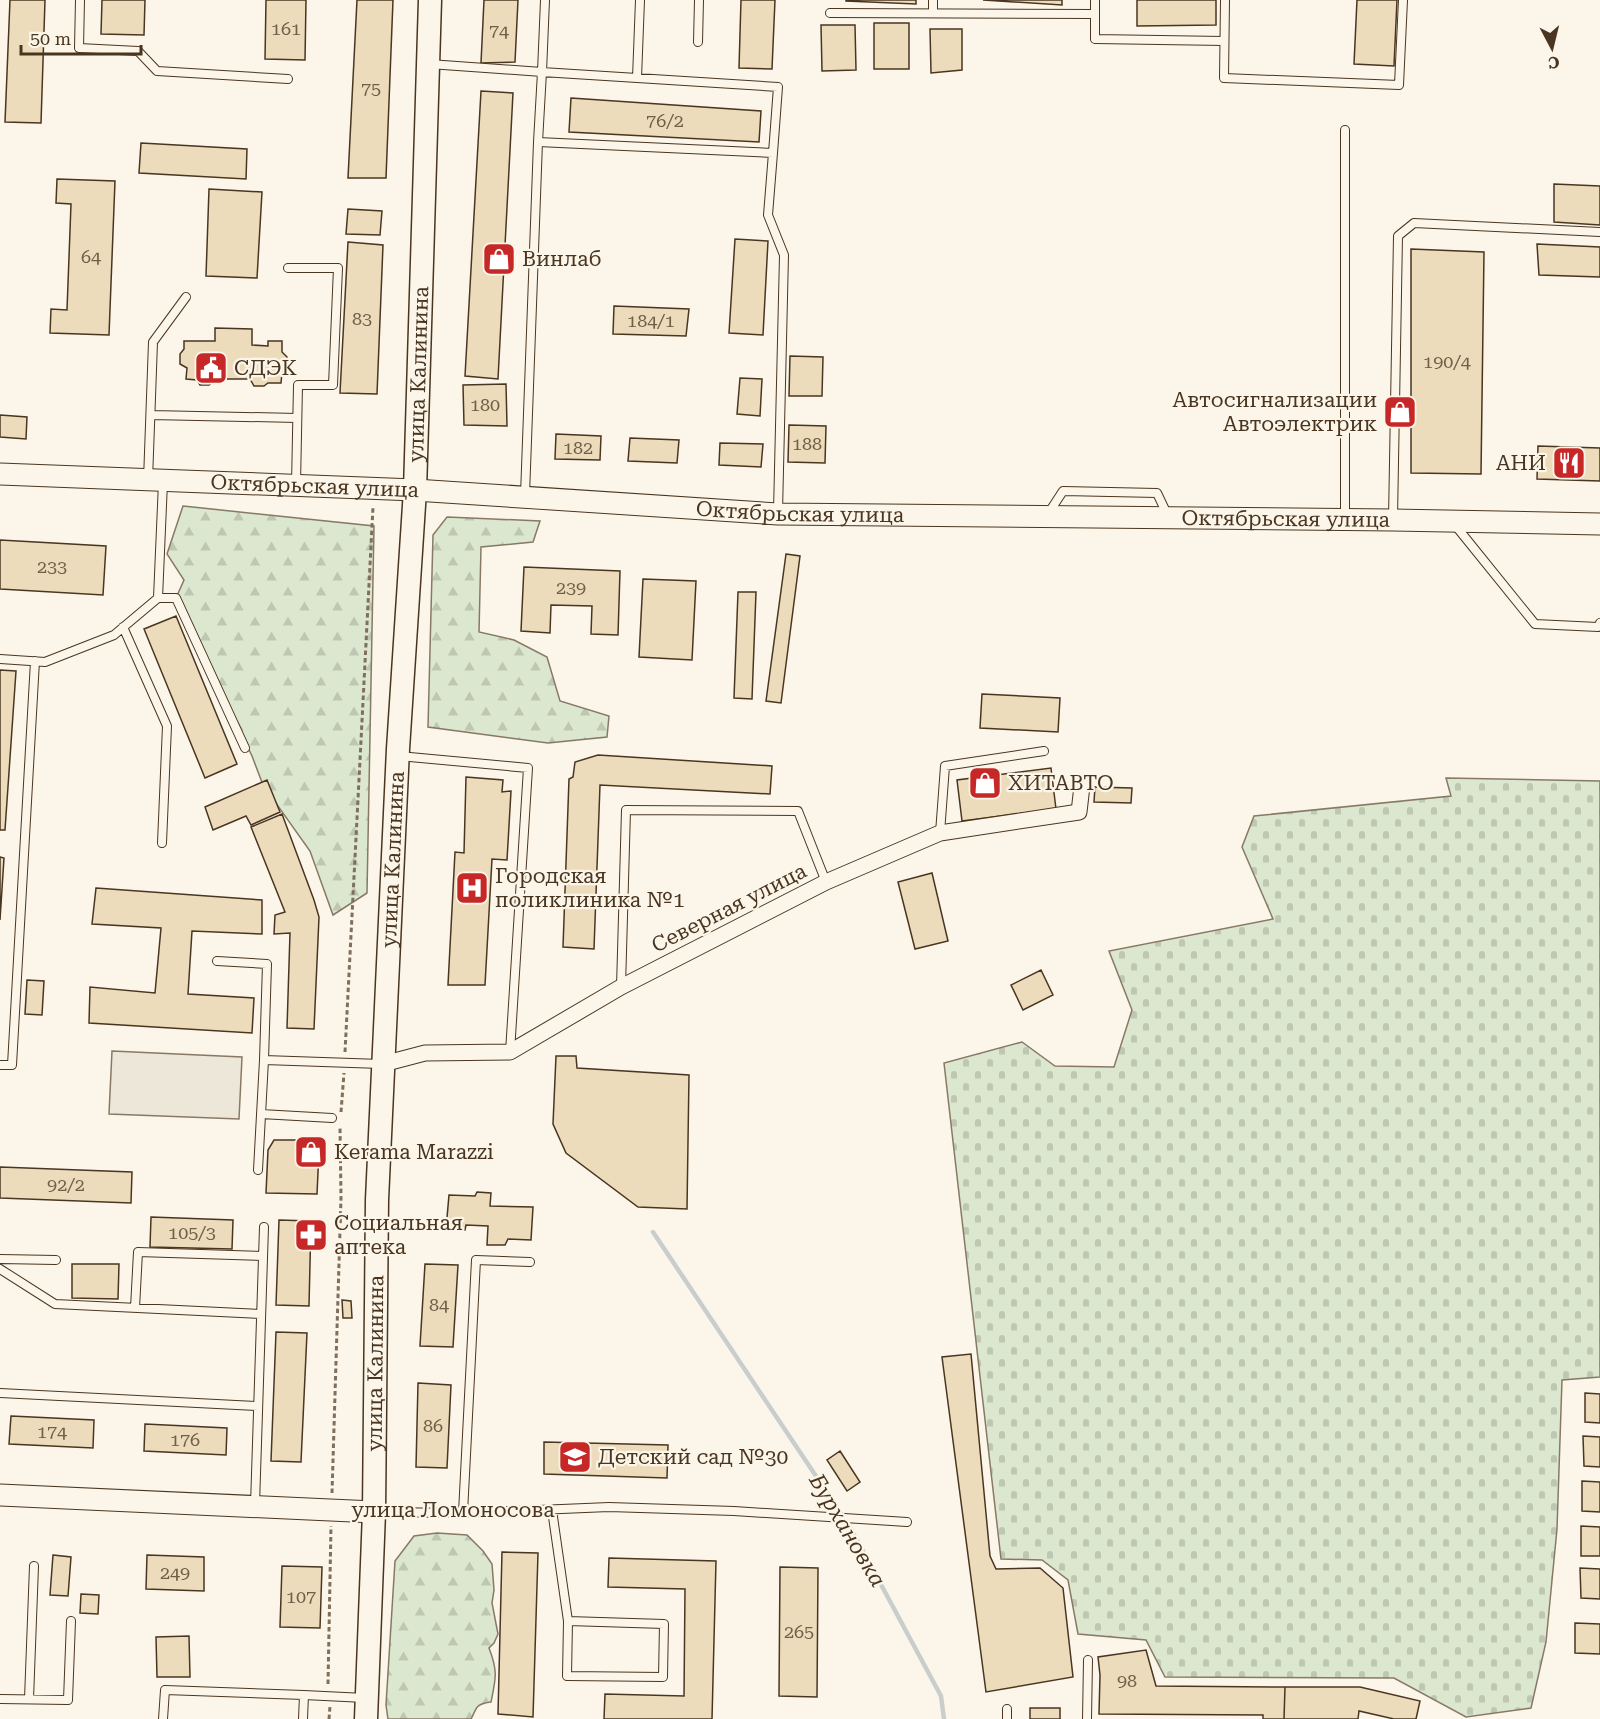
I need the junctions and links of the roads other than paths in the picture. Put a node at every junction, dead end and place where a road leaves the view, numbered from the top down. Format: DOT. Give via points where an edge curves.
graph roads {
  1 [pos="80,0"];
  2 [pos="430,0"];
  3 [pos="545,0"];
  4 [pos="640,0"];
  5 [pos="699,0"];
  6 [pos="933,0"];
  7 [pos="1095,0"];
  8 [pos="1226,0"];
  9 [pos="1403,0"];
  10 [pos="830,13"];
  11 [pos="933,13"];
  12 [pos="1095,14"];
  13 [pos="698,42"];
  14 [pos="1224,42"];
  15 [pos="428,64"];
  16 [pos="542,72"];
  17 [pos="637,78"];
  18 [pos="288,79"];
  19 [pos="1345,130"];
  20 [pos="538,142"];
  21 [pos="773,153"];
  22 [pos="1600,232"];
  23 [pos="288,268"];
  24 [pos="186,297"];
  25 [pos="151,415"];
  26 [pos="297,418"];
  27 [pos="0,474"];
  28 [pos="156,480"];
  29 [pos="296,486"];
  30 [pos="415,490"];
  31 [pos="525,497"];
  32 [pos="778,514"];
  33 [pos="1345,520"];
  34 [pos="1393,520"];
  35 [pos="1452,521"];
  36 [pos="1600,524"];
  37 [pos="158,598"];
  38 [pos="1600,623"];
  39 [pos="123,627"];
  40 [pos="0,659"];
  41 [pos="35,661"];
  42 [pos="245,748"];
  43 [pos="1044,751"];
  44 [pos="398,756"];
  45 [pos="1082,786"];
  46 [pos="940,833"];
  47 [pos="162,843"];
  48 [pos="826,882"];
  49 [pos="217,961"];
  50 [pos="621,987"];
  51 [pos="510,1052"];
  52 [pos="264,1060"];
  53 [pos="383,1064"];
  54 [pos="0,1065"];
  55 [pos="261,1114"];
  56 [pos="332,1118"];
  57 [pos="258,1170"];
  58 [pos="264,1227"];
  59 [pos="263,1256"];
  60 [pos="0,1258"];
  61 [pos="56,1260"];
  62 [pos="530,1262"];
  63 [pos="0,1269"];
  64 [pos="135,1308"];
  65 [pos="261,1314"];
  66 [pos="0,1393"];
  67 [pos="258,1406"];
  68 [pos="0,1495"];
  69 [pos="255,1506"];
  70 [pos="552,1510"];
  71 [pos="374,1512"];
  72 [pos="463,1513"];
  73 [pos="907,1522"];
  74 [pos="34,1566"];
  75 [pos="71,1621"];
  76 [pos="568,1621"];
  77 [pos="1088,1660"];
  78 [pos="304,1695"];
  79 [pos="0,1699"];
  80 [pos="29,1699"];
  81 [pos="366,1709"];
  82 [pos="1007,1709"];
  83 [pos="163,1719"];
  84 [pos="303,1719"];
  85 [pos="1007,1719"];
  86 [pos="1087,1719"];
  1 -- 18 [label="lane" via="79,48 138,51 157,71"];
  2 -- 15 [label="main road, улица Калинина"];
  3 -- 16 [label="lane"];
  4 -- 17 [label="lane"];
  5 -- 13 [label="lane"];
  6 -- 11 [label="lane"];
  7 -- 12 [label="lane"];
  8 -- 14 [label="lane"];
  9 -- 14 [label="lane" via="1399,85 1224,78"];
  10 -- 11 [label="lane"];
  11 -- 12 [label="lane"];
  12 -- 14 [label="lane" via="1095,39"];
  15 -- 16 [label="lane"];
  15 -- 30 [label="main road, улица Калинина"];
  16 -- 17 [label="lane"];
  16 -- 20 [label="lane"];
  17 -- 21 [label="lane" via="778,87"];
  19 -- 33 [label="lane"];
  20 -- 21 [label="lane"];
  20 -- 31 [label="lane"];
  21 -- 32 [label="lane" via="768,215 784,255"];
  22 -- 34 [label="lane" via="1413,223 1398,236"];
  23 -- 26 [label="lane" via="338,268 333,385 298,385"];
  24 -- 25 [label="lane" via="153,342"];
  25 -- 26 [label="lane"];
  25 -- 28 [label="lane"];
  26 -- 29 [label="lane"];
  27 -- 28 [label="main road, Октябрьская улица"];
  28 -- 29 [label="main road, Октябрьская улица"];
  28 -- 37 [label="lane"];
  29 -- 30 [label="main road, Октябрьская улица"];
  30 -- 31 [label="main road, Октябрьская улица"];
  30 -- 44 [label="main road, улица Калинина"];
  31 -- 32 [label="main road, Октябрьская улица"];
  32 -- 33 [label="main road, Октябрьская улица"];
  33 -- 34 [label="main road, Октябрьская улица"];
  34 -- 35 [label="main road, Октябрьская улица"];
  35 -- 36 [label="main road, Октябрьская улица"];
  35 -- 38 [label="lane" via="1535,624 1598,627"];
  37 -- 39 [label="lane"];
  37 -- 42 [label="lane" via="176,598"];
  39 -- 41 [label="lane" via="114,635 45,662"];
  39 -- 47 [label="lane" via="167,726"];
  40 -- 41 [label="lane"];
  41 -- 54 [label="lane" via="12,1065"];
  43 -- 46 [label="lane" via="945,766"];
  44 -- 51 [label="lane" via="528,768"];
  44 -- 53 [label="main road, улица Калинина"];
  45 -- 46 [label="street, Северная улица" via="1079,812"];
  46 -- 48 [label="street, Северная улица"];
  48 -- 50 [label="street, Северная улица"];
  48 -- 50 [label="lane" via="798,811 626,810"];
  49 -- 52 [label="lane" via="267,964"];
  50 -- 51 [label="street, Северная улица"];
  51 -- 53 [label="street, Северная улица" via="425,1053"];
  52 -- 53 [label="lane"];
  52 -- 55 [label="lane"];
  53 -- 71 [label="main road, улица Калинина" via="377,1206"];
  55 -- 56 [label="lane"];
  55 -- 57 [label="lane"];
  58 -- 59 [label="lane"];
  59 -- 64 [label="lane" via="138,1252"];
  59 -- 65 [label="lane"];
  60 -- 61 [label="lane"];
  62 -- 72 [label="lane" via="476,1260"];
  63 -- 64 [label="lane" via="55,1304"];
  64 -- 65 [label="lane"];
  65 -- 67 [label="lane"];
  66 -- 67 [label="lane"];
  67 -- 69 [label="lane"];
  68 -- 69 [label="main road, улица Ломоносова"];
  69 -- 71 [label="main road, улица Ломоносова"];
  70 -- 72 [label="lane, улица Ломоносова"];
  70 -- 73 [label="lane, улица Ломоносова" via="609,1507 734,1511"];
  70 -- 76 [label="lane"];
  71 -- 72 [label="lane, улица Ломоносова"];
  71 -- 81 [label="main road, улица Калинина"];
  74 -- 80 [label="lane"];
  75 -- 80 [label="lane" via="68,1700"];
  76 -- 76 [label="lane" via="567,1676 663,1677 664,1624"];
  77 -- 86 [label="lane"];
  78 -- 81 [label="lane" via="330,1696"];
  78 -- 83 [label="lane" via="165,1690"];
  78 -- 84 [label="lane"];
  79 -- 80 [label="lane"];
  82 -- 85 [label="lane"];
}
